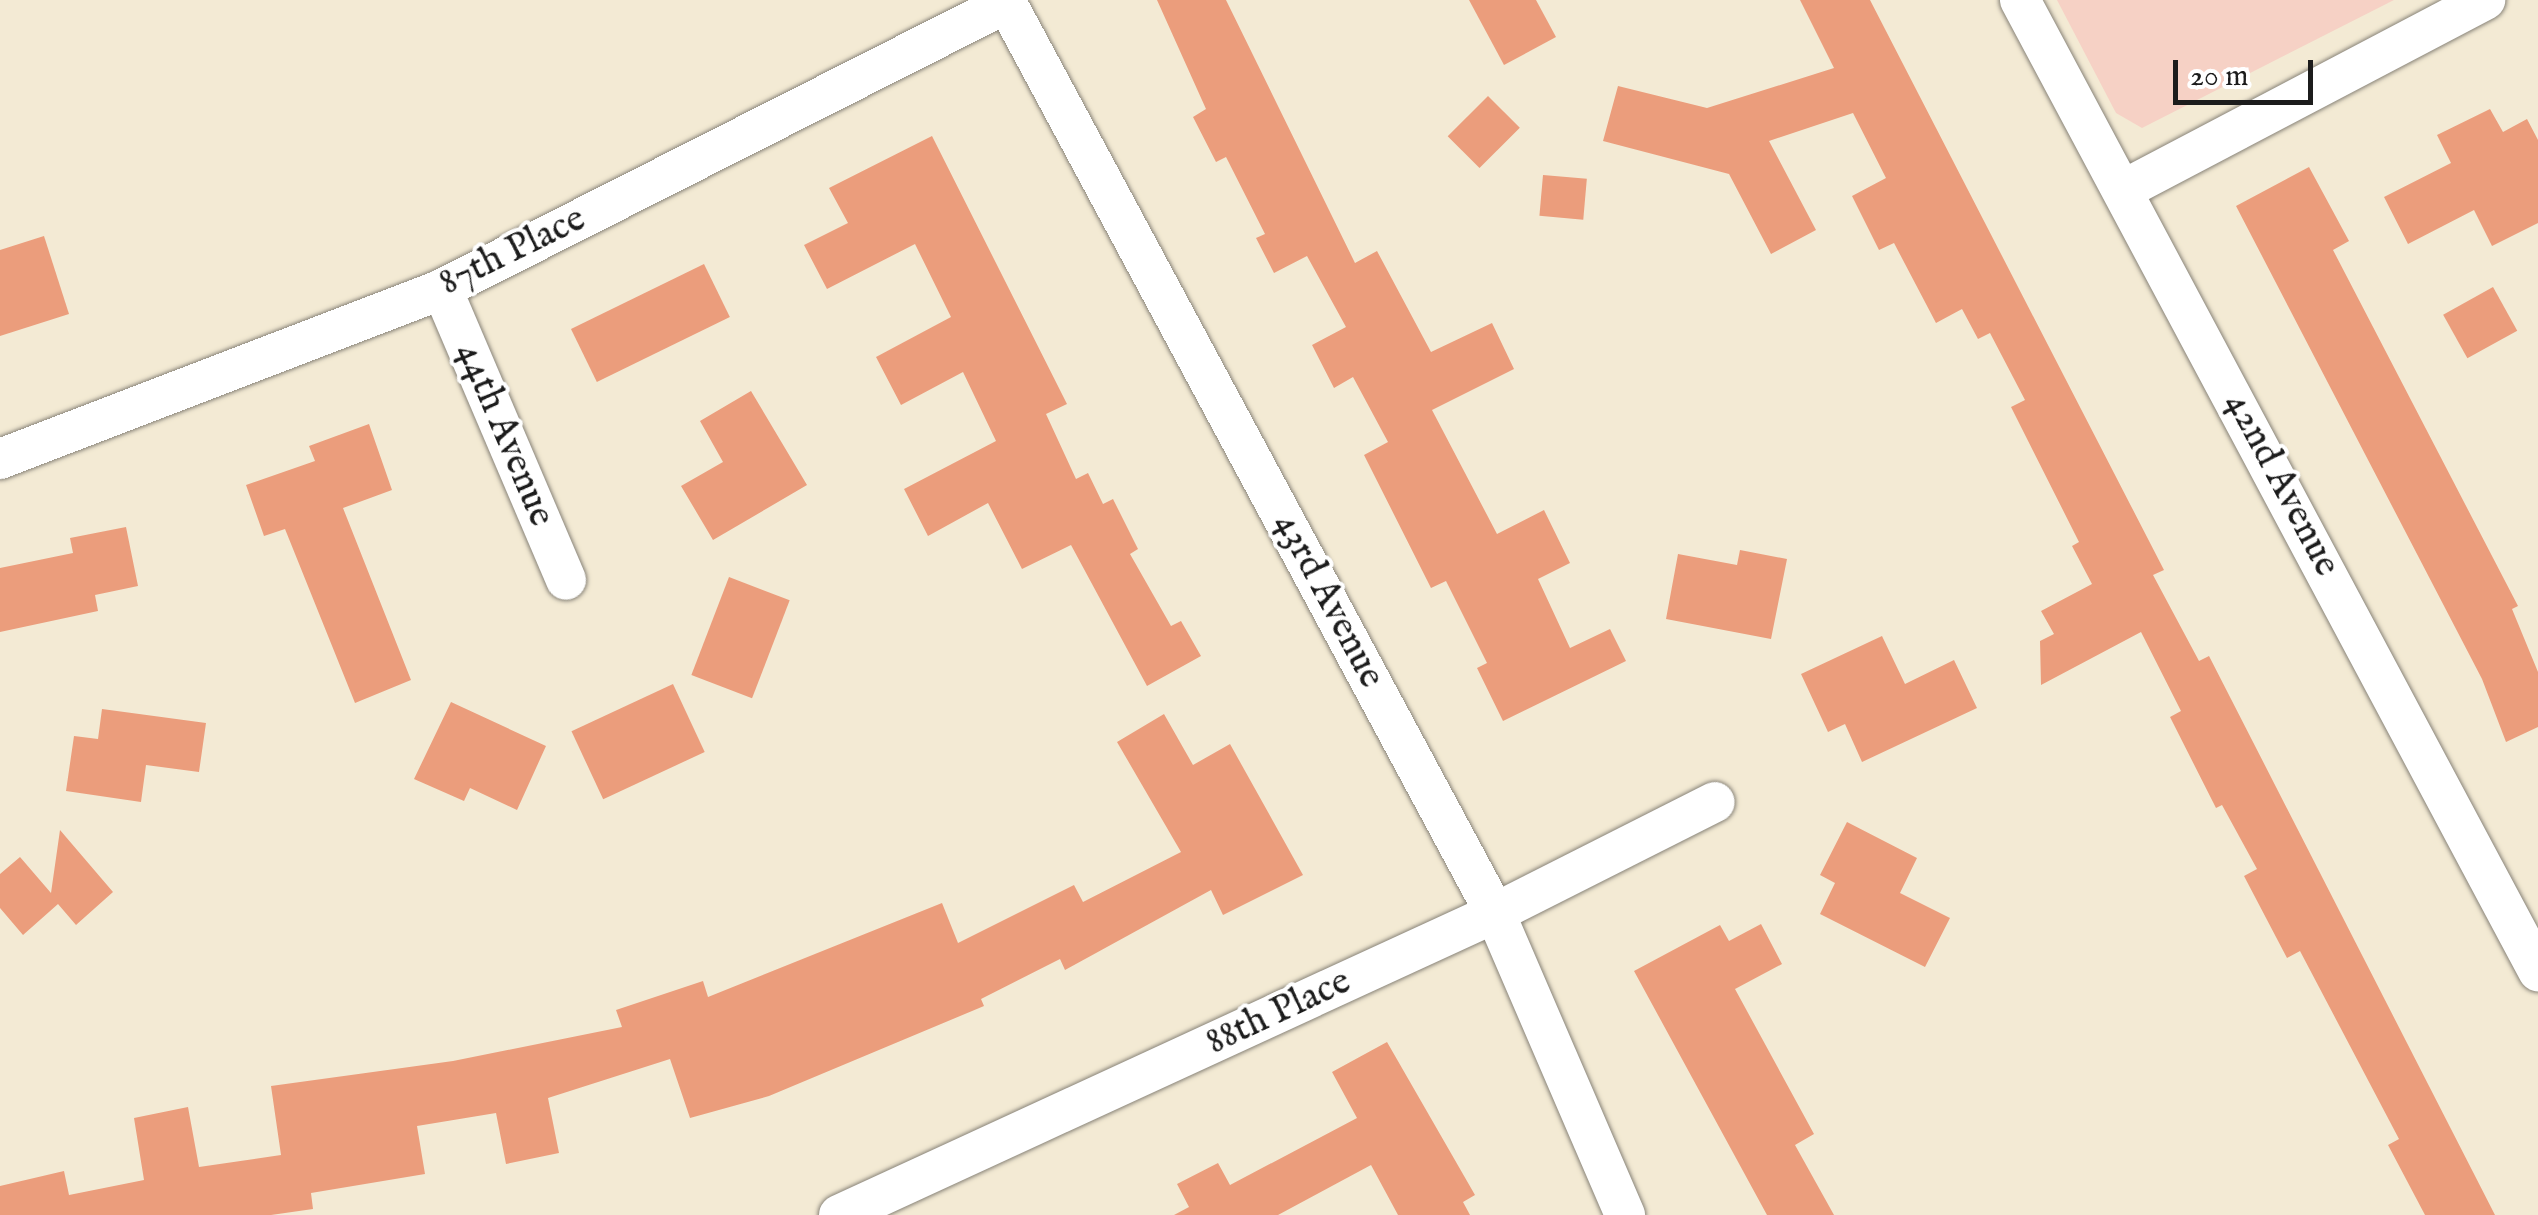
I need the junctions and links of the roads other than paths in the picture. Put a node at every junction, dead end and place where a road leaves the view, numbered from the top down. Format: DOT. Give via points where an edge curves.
graph roads {
  1 [pos="2020,0"];
  2 [pos="2484,0"];
  3 [pos="1006,2"];
  4 [pos="2125,189"];
  5 [pos="442,289"];
  6 [pos="0,460"];
  7 [pos="566,580"];
  8 [pos="1715,802"];
  9 [pos="1495,913"];
  10 [pos="2538,972"];
  11 [pos="838,1215"];
  12 [pos="1625,1215"];
  1 -- 4 [label="street, 42nd Avenue"];
  2 -- 4 [label="street"];
  3 -- 5 [label="street, 87th Place"];
  3 -- 9 [label="street, 43rd Avenue"];
  4 -- 10 [label="street, 42nd Avenue"];
  5 -- 6 [label="street, 87th Place"];
  5 -- 7 [label="street, 44th Avenue"];
  8 -- 9 [label="street, 88th Place"];
  9 -- 11 [label="street, 88th Place"];
  9 -- 12 [label="street, 43rd Avenue"];
}
